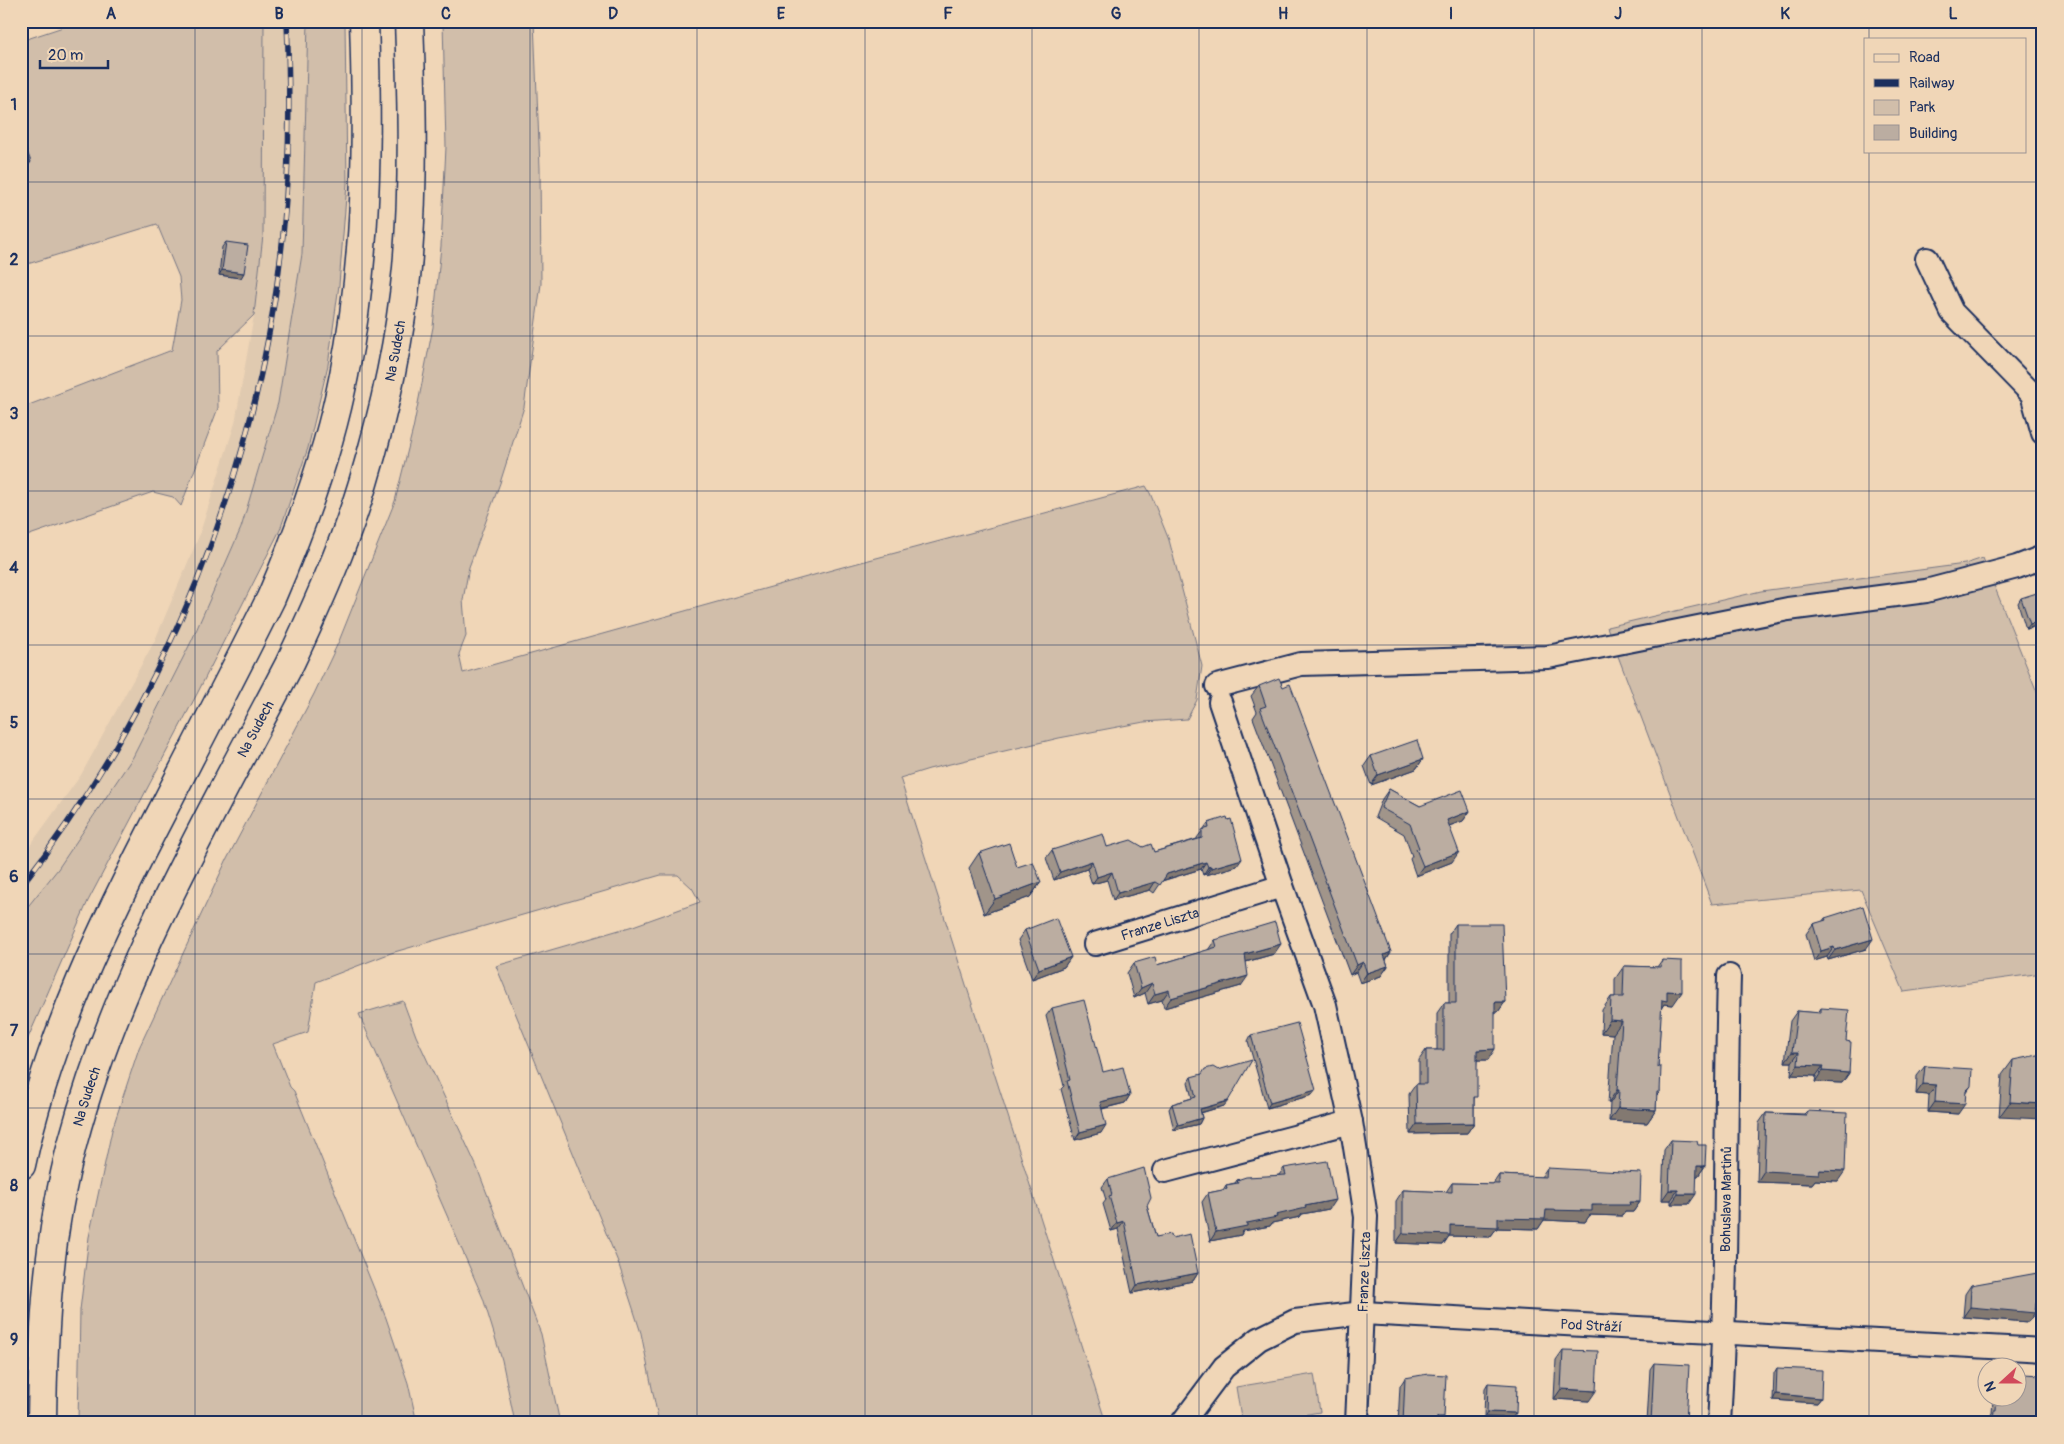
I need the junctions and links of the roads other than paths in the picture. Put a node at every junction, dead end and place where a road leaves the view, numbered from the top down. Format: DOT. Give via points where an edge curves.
graph roads {
  1 [pos="364,21"];
  2 [pos="409,21"];
  3 [pos="1927,260"];
  4 [pos="2043,433"];
  5 [pos="2043,557"];
  6 [pos="1282,886"];
  7 [pos="1096,944"];
  8 [pos="1729,976"];
  9 [pos="1351,1122"];
  10 [pos="21,1165"];
  11 [pos="1166,1171"];
  12 [pos="1363,1313"];
  13 [pos="1725,1332"];
  14 [pos="2043,1350"];
  15 [pos="42,1423"];
  16 [pos="1182,1423"];
  17 [pos="1357,1423"];
  18 [pos="1719,1423"];
  1 -- 10 [label="main road" via="366,153 361,266 344,377 314,489 271,598 103,930 51,1056"];
  2 -- 15 [label="main road, Na Sudech" via="412,154 407,268 400,325 377,437 347,532 312,615 154,928 94,1071 72,1142 58,1210 48,1280"];
  3 -- 4 [label="street" via="1952,312 2032,394"];
  5 -- 6 [label="street, Franze Liszta" via="1926,591 1788,609 1548,657 1300,664 1219,694"];
  6 -- 7 [label="street, Franze Liszta"];
  6 -- 9 [label="street, Franze Liszta" via="1325,1005"];
  8 -- 13 [label="street, Bohuslava Martinů"];
  9 -- 11 [label="street"];
  9 -- 12 [label="street, Franze Liszta" via="1366,1217"];
  12 -- 13 [label="street, Pod Stráží"];
  12 -- 16 [label="street, Pod Stráží" via="1295,1321 1259,1340 1224,1367"];
  12 -- 17 [label="street, Franze Liszta"];
  13 -- 14 [label="street, Pod Stráží"];
  13 -- 18 [label="street, Bohuslava Martinů"];
}
